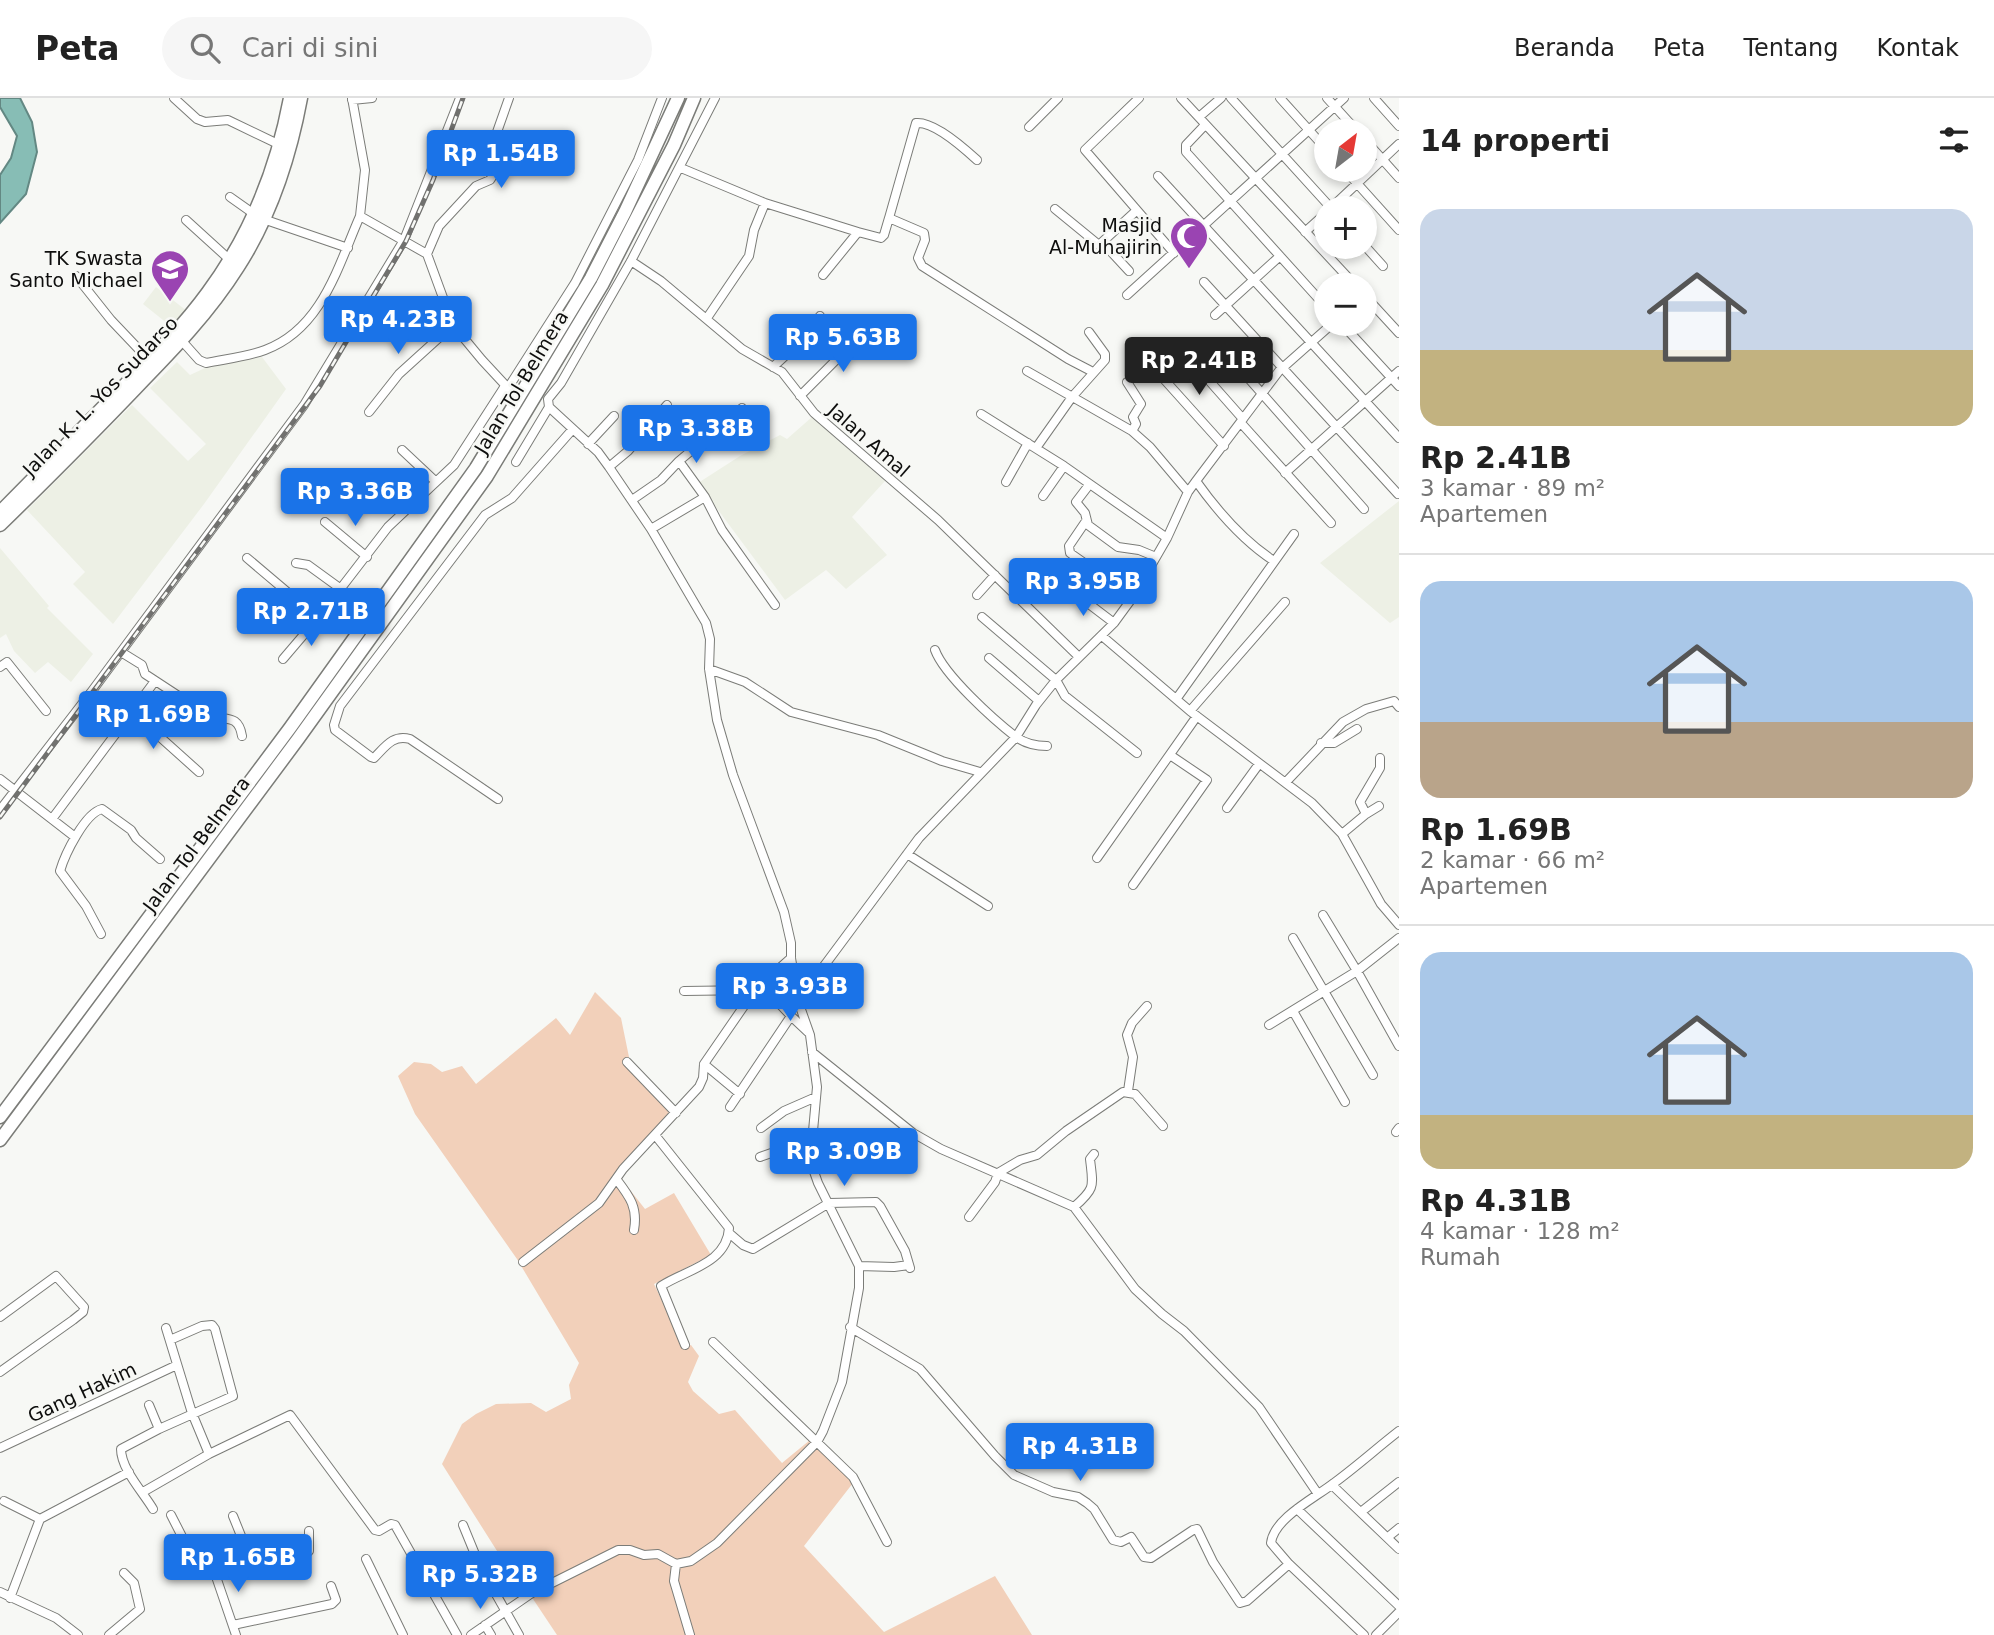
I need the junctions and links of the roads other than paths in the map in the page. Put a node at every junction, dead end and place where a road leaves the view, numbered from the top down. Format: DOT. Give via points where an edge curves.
graph roads {
  1 [pos="174,98"];
  2 [pos="290,98"];
  3 [pos="301,98"];
  4 [pos="372,98"];
  5 [pos="460,98"];
  6 [pos="509,98"];
  7 [pos="662,98"];
  8 [pos="678,98"];
  9 [pos="694,98"];
  10 [pos="715,98"];
  11 [pos="1058,98"];
  12 [pos="1139,98"];
  13 [pos="1181,98"];
  14 [pos="1221,98"];
  15 [pos="1231,98"];
  16 [pos="1280,98"];
  17 [pos="1327,98"];
  18 [pos="1344,98"];
  19 [pos="1374,98"];
  20 [pos="352,99"];
  21 [pos="1334,107"];
  22 [pos="1199,117"];
  23 [pos="1346,119"];
  24 [pos="1205,125"];
  25 [pos="1399,125"];
  26 [pos="1029,127"];
  27 [pos="1309,130"];
  28 [pos="1314,136"];
  29 [pos="284,145"];
  30 [pos="1399,145"];
  31 [pos="1282,154"];
  32 [pos="1377,154"];
  33 [pos="977,160"];
  34 [pos="1383,160"];
  35 [pos="523,165"];
  36 [pos="499,166"];
  37 [pos="681,168"];
  38 [pos="1158,176"];
  39 [pos="1399,178"];
  40 [pos="1256,179"];
  41 [pos="1358,184"];
  42 [pos="230,197"];
  43 [pos="1232,201"];
  44 [pos="765,203"];
  45 [pos="1055,209"];
  46 [pos="1136,211"];
  47 [pos="360,216"];
  48 [pos="259,217"];
  49 [pos="889,218"];
  50 [pos="186,220"];
  51 [pos="1314,224"];
  52 [pos="1205,226"];
  53 [pos="1399,230"];
  54 [pos="858,232"];
  55 [pos="1305,232"];
  56 [pos="404,240"];
  57 [pos="1103,243"];
  58 [pos="348,248"];
  59 [pos="1174,253"];
  60 [pos="427,254"];
  61 [pos="1280,256"];
  62 [pos="1377,259"];
  63 [pos="230,260"];
  64 [pos="631,261"];
  65 [pos="1383,266"];
  66 [pos="1129,271"];
  67 [pos="1344,273"];
  68 [pos="822,275"];
  69 [pos="76,276"];
  70 [pos="1254,280"];
  71 [pos="1204,282"];
  72 [pos="1314,294"];
  73 [pos="1127,295"];
  74 [pos="1227,304"];
  75 [pos="1377,309"];
  76 [pos="1215,315"];
  77 [pos="820,316"];
  78 [pos="707,318"];
  79 [pos="453,325"];
  80 [pos="857,329"];
  81 [pos="1089,332"];
  82 [pos="1399,333"];
  83 [pos="1319,336"];
  84 [pos="1353,336"];
  85 [pos="182,341"];
  86 [pos="1311,343"];
  87 [pos="1187,344"];
  88 [pos="1220,346"];
  89 [pos="149,360"];
  90 [pos="1284,366"];
  91 [pos="773,367"];
  92 [pos="1153,367"];
  93 [pos="1027,371"];
  94 [pos="1399,371"];
  95 [pos="1093,372"];
  96 [pos="1391,378"];
  97 [pos="1126,382"];
  98 [pos="1399,386"];
  99 [pos="507,387"];
  100 [pos="1263,394"];
  101 [pos="800,396"];
  102 [pos="1072,397"];
  103 [pos="1365,401"];
  104 [pos="667,405"];
  105 [pos="549,407"];
  106 [pos="742,408"];
  107 [pos="369,412"];
  108 [pos="981,414"];
  109 [pos="614,416"];
  110 [pos="1242,421"];
  111 [pos="1338,426"];
  112 [pos="572,430"];
  113 [pos="1132,431"];
  114 [pos="1399,438"];
  115 [pos="588,444"];
  116 [pos="1032,446"];
  117 [pos="1224,446"];
  118 [pos="1311,449"];
  119 [pos="402,450"];
  120 [pos="679,461"];
  121 [pos="516,462"];
  122 [pos="1064,466"];
  123 [pos="609,467"];
  124 [pos="1285,473"];
  125 [pos="435,481"];
  126 [pos="1196,481"];
  127 [pos="1006,482"];
  128 [pos="1089,485"];
  129 [pos="1188,492"];
  130 [pos="1398,494"];
  131 [pos="1043,496"];
  132 [pos="705,497"];
  133 [pos="632,500"];
  134 [pos="1364,509"];
  135 [pos="0,512"];
  136 [pos="1086,521"];
  137 [pos="325,522"];
  138 [pos="1331,523"];
  139 [pos="0,525"];
  140 [pos="651,529"];
  141 [pos="1294,534"];
  142 [pos="1167,538"];
  143 [pos="367,557"];
  144 [pos="1156,557"];
  145 [pos="247,558"];
  146 [pos="1274,561"];
  147 [pos="296,563"];
  148 [pos="995,575"];
  149 [pos="1068,588"];
  150 [pos="341,589"];
  151 [pos="977,595"];
  152 [pos="1133,597"];
  153 [pos="1285,602"];
  154 [pos="775,605"];
  155 [pos="982,617"];
  156 [pos="318,618"];
  157 [pos="1114,623"];
  158 [pos="1102,636"];
  159 [pos="935,650"];
  160 [pos="121,652"];
  161 [pos="1079,656"];
  162 [pos="989,658"];
  163 [pos="283,659"];
  164 [pos="0,667"];
  165 [pos="709,669"];
  166 [pos="1056,680"];
  167 [pos="155,681"];
  168 [pos="1177,698"];
  169 [pos="140,700"];
  170 [pos="1039,701"];
  171 [pos="1397,701"];
  172 [pos="46,710"];
  173 [pos="1193,714"];
  174 [pos="1357,729"];
  175 [pos="242,736"];
  176 [pos="1016,737"];
  177 [pos="1321,743"];
  178 [pos="1047,746"];
  179 [pos="1137,752"];
  180 [pos="1170,755"];
  181 [pos="1380,758"];
  182 [pos="1259,764"];
  183 [pos="199,772"];
  184 [pos="980,772"];
  185 [pos="0,779"];
  186 [pos="1286,782"];
  187 [pos="16,790"];
  188 [pos="499,799"];
  189 [pos="1379,806"];
  190 [pos="1227,808"];
  191 [pos="0,810"];
  192 [pos="1366,814"];
  193 [pos="52,819"];
  194 [pos="1342,834"];
  195 [pos="75,837"];
  196 [pos="907,854"];
  197 [pos="1097,858"];
  198 [pos="160,859"];
  199 [pos="1133,885"];
  200 [pos="988,906"];
  201 [pos="1324,915"];
  202 [pos="1399,925"];
  203 [pos="100,934"];
  204 [pos="1293,938"];
  205 [pos="1399,938"];
  206 [pos="791,958"];
  207 [pos="1357,971"];
  208 [pos="757,987"];
  209 [pos="684,991"];
  210 [pos="1325,992"];
  211 [pos="798,1001"];
  212 [pos="1147,1006"];
  213 [pos="1293,1011"];
  214 [pos="791,1016"];
  215 [pos="1269,1025"];
  216 [pos="810,1035"];
  217 [pos="1399,1046"];
  218 [pos="813,1052"];
  219 [pos="626,1062"];
  220 [pos="704,1063"];
  221 [pos="1373,1075"];
  222 [pos="1128,1091"];
  223 [pos="740,1094"];
  224 [pos="816,1097"];
  225 [pos="1345,1102"];
  226 [pos="730,1107"];
  227 [pos="676,1113"];
  228 [pos="0,1117"];
  229 [pos="1163,1126"];
  230 [pos="761,1128"];
  231 [pos="655,1135"];
  232 [pos="0,1140"];
  233 [pos="1094,1154"];
  234 [pos="760,1157"];
  235 [pos="813,1166"];
  236 [pos="998,1173"];
  237 [pos="617,1180"];
  238 [pos="829,1203"];
  239 [pos="1074,1207"];
  240 [pos="969,1217"];
  241 [pos="634,1230"];
  242 [pos="729,1233"];
  243 [pos="523,1262"];
  244 [pos="859,1266"];
  245 [pos="0,1317"];
  246 [pos="850,1327"];
  247 [pos="166,1328"];
  248 [pos="170,1340"];
  249 [pos="713,1342"];
  250 [pos="685,1345"];
  251 [pos="177,1365"];
  252 [pos="0,1371"];
  253 [pos="149,1405"];
  254 [pos="192,1413"];
  255 [pos="159,1429"];
  256 [pos="1399,1431"];
  257 [pos="817,1441"];
  258 [pos="0,1448"];
  259 [pos="209,1454"];
  260 [pos="129,1472"];
  261 [pos="1399,1482"];
  262 [pos="1332,1485"];
  263 [pos="143,1492"];
  264 [pos="1318,1494"];
  265 [pos="4,1501"];
  266 [pos="153,1509"];
  267 [pos="1297,1509"];
  268 [pos="1361,1512"];
  269 [pos="171,1515"];
  270 [pos="233,1516"];
  271 [pos="40,1519"];
  272 [pos="463,1525"];
  273 [pos="1399,1528"];
  274 [pos="309,1531"];
  275 [pos="1388,1537"];
  276 [pos="887,1542"];
  277 [pos="1399,1549"];
  278 [pos="250,1558"];
  279 [pos="366,1559"];
  280 [pos="211,1562"];
  281 [pos="676,1564"];
  282 [pos="1289,1564"];
  283 [pos="124,1573"];
  284 [pos="331,1586"];
  285 [pos="0,1592"];
  286 [pos="10,1598"];
  287 [pos="1399,1606"];
  288 [pos="505,1610"];
  289 [pos="1399,1612"];
  290 [pos="233,1625"];
  291 [pos="485,1625"];
  292 [pos="78,1635"];
  293 [pos="109,1635"];
  294 [pos="236,1635"];
  295 [pos="403,1635"];
  296 [pos="457,1635"];
  297 [pos="471,1635"];
  298 [pos="491,1635"];
  299 [pos="519,1635"];
  300 [pos="690,1635"];
  301 [pos="1364,1635"];
  302 [pos="1376,1635"];
  1 -- 29 [label="street" via="197,119 228,120"];
  2 -- 29 [label="highway, Jalan K. L. Yos Sudarso"];
  3 -- 29 [label="highway, Jalan K. L. Yos Sudarso"];
  4 -- 20 [label="street"];
  5 -- 56 [label="street"];
  6 -- 36 [label="street" via="491,149"];
  7 -- 99 [label="street" via="638,160 575,282"];
  8 -- 228 [label="highway, Jalan Tol Belmera" via="591,278 477,468"];
  9 -- 232 [label="highway, Jalan Tol Belmera" via="602,285 487,476"];
  10 -- 37 [label="street"];
  11 -- 26 [label="street"];
  12 -- 46 [label="street" via="1086,150"];
  13 -- 22 [label="street"];
  14 -- 22 [label="street"];
  15 -- 31 [label="street"];
  16 -- 27 [label="street"];
  17 -- 21 [label="street"];
  18 -- 21 [label="street"];
  19 -- 25 [label="street"];
  20 -- 47 [label="street" via="365,170"];
  21 -- 23 [label="street"];
  21 -- 27 [label="street"];
  22 -- 24 [label="street"];
  24 -- 40 [label="street"];
  24 -- 43 [label="street" via="1185,148"];
  27 -- 28 [label="street"];
  27 -- 31 [label="street"];
  29 -- 48 [label="highway, Jalan K. L. Yos Sudarso" via="285,167"];
  30 -- 34 [label="street"];
  31 -- 40 [label="street"];
  31 -- 41 [label="street" via="1331,208"];
  32 -- 34 [label="street"];
  33 -- 49 [label="street" via="934,128 916,123"];
  34 -- 39 [label="street"];
  34 -- 41 [label="street"];
  35 -- 36 [label="street" via="510,160"];
  36 -- 60 [label="street" via="490,180 476,186 439,226"];
  37 -- 44 [label="street"];
  37 -- 64 [label="street"];
  38 -- 52 [label="street"];
  40 -- 43 [label="street"];
  40 -- 55 [label="street"];
  41 -- 53 [label="street"];
  42 -- 48 [label="street"];
  43 -- 52 [label="street"];
  43 -- 61 [label="street"];
  44 -- 54 [label="street"];
  44 -- 78 [label="street" via="748,257"];
  45 -- 57 [label="street" via="1095,244"];
  46 -- 57 [label="street"];
  46 -- 59 [label="street"];
  47 -- 56 [label="street"];
  47 -- 58 [label="street"];
  48 -- 58 [label="street"];
  48 -- 63 [label="highway, Jalan K. L. Yos Sudarso"];
  48 -- 85 [label="highway, Jalan K. L. Yos Sudarso" via="239,265"];
  49 -- 54 [label="street" via="880,238"];
  49 -- 95 [label="street" via="924,233 918,258 922,266"];
  50 -- 63 [label="street"];
  51 -- 55 [label="street"];
  52 -- 59 [label="street"];
  52 -- 70 [label="street"];
  54 -- 68 [label="street"];
  55 -- 67 [label="street"];
  56 -- 60 [label="street"];
  56 -- 160 [label="street" via="304,405"];
  57 -- 66 [label="street"];
  58 -- 85 [label="street" via="320,303 293,335 266,350 206,363"];
  59 -- 73 [label="street"];
  60 -- 79 [label="street"];
  61 -- 70 [label="street"];
  61 -- 72 [label="street"];
  62 -- 65 [label="street"];
  63 -- 89 [label="highway, Jalan K. L. Yos Sudarso" via="200,303"];
  64 -- 78 [label="street, Jalan Amal"];
  64 -- 105 [label="street" via="548,399"];
  69 -- 89 [label="street"];
  70 -- 74 [label="street"];
  70 -- 86 [label="street"];
  71 -- 74 [label="street"];
  74 -- 76 [label="street"];
  74 -- 90 [label="street"];
  75 -- 82 [label="street"];
  77 -- 91 [label="street"];
  78 -- 91 [label="street, Jalan Amal" via="742,349"];
  79 -- 99 [label="street"];
  79 -- 107 [label="street" via="399,374"];
  80 -- 101 [label="street"];
  81 -- 95 [label="street" via="1106,357"];
  83 -- 86 [label="street"];
  84 -- 96 [label="street"];
  85 -- 139 [label="highway, Jalan K. L. Yos Sudarso"];
  86 -- 90 [label="street"];
  86 -- 103 [label="street"];
  87 -- 110 [label="street" via="1191,359"];
  88 -- 100 [label="street"];
  89 -- 135 [label="highway, Jalan K. L. Yos Sudarso"];
  90 -- 100 [label="street"];
  90 -- 111 [label="street"];
  91 -- 101 [label="street, Jalan Amal"];
  92 -- 117 [label="street"];
  93 -- 102 [label="street"];
  94 -- 96 [label="street"];
  95 -- 102 [label="street"];
  96 -- 98 [label="street"];
  96 -- 103 [label="street"];
  97 -- 113 [label="street" via="1141,404"];
  99 -- 125 [label="street" via="454,465"];
  100 -- 110 [label="street"];
  100 -- 118 [label="street"];
  101 -- 148 [label="street, Jalan Amal"];
  102 -- 113 [label="street"];
  102 -- 116 [label="street"];
  103 -- 111 [label="street"];
  103 -- 114 [label="street"];
  104 -- 123 [label="street"];
  105 -- 112 [label="street"];
  105 -- 121 [label="street"];
  106 -- 120 [label="street"];
  108 -- 116 [label="street"];
  109 -- 115 [label="street"];
  110 -- 117 [label="street"];
  110 -- 124 [label="street"];
  111 -- 118 [label="street"];
  111 -- 130 [label="street"];
  112 -- 115 [label="street"];
  112 -- 188 [label="street" via="512,498 485,515 340,706 334,725 373,758 392,740 400,736 410,739"];
  113 -- 129 [label="street"];
  115 -- 123 [label="street"];
  116 -- 122 [label="street"];
  116 -- 127 [label="street"];
  117 -- 126 [label="street"];
  118 -- 124 [label="street"];
  118 -- 134 [label="street"];
  119 -- 125 [label="street"];
  120 -- 132 [label="street"];
  120 -- 133 [label="street"];
  122 -- 128 [label="street"];
  122 -- 131 [label="street"];
  123 -- 133 [label="street"];
  124 -- 138 [label="street"];
  125 -- 143 [label="street" via="394,520"];
  126 -- 129 [label="street"];
  126 -- 146 [label="street" via="1239,534"];
  128 -- 136 [label="street" via="1076,502"];
  128 -- 142 [label="street"];
  129 -- 142 [label="street"];
  132 -- 140 [label="street"];
  132 -- 154 [label="street" via="722,530"];
  133 -- 140 [label="street"];
  136 -- 144 [label="street" via="1118,547"];
  136 -- 152 [label="street" via="1069,546 1070,553"];
  137 -- 143 [label="street"];
  140 -- 165 [label="street" via="709,630"];
  141 -- 146 [label="street"];
  142 -- 144 [label="street"];
  143 -- 150 [label="street"];
  144 -- 152 [label="street"];
  145 -- 156 [label="street"];
  146 -- 168 [label="street"];
  147 -- 150 [label="street" via="308,565"];
  148 -- 151 [label="street"];
  148 -- 161 [label="street, Jalan Amal"];
  149 -- 157 [label="street"];
  150 -- 156 [label="street"];
  152 -- 157 [label="street"];
  153 -- 173 [label="street"];
  155 -- 166 [label="street"];
  156 -- 163 [label="street"];
  157 -- 158 [label="street"];
  158 -- 161 [label="street"];
  158 -- 168 [label="street"];
  159 -- 176 [label="street" via="946,671"];
  160 -- 167 [label="street" via="142,665"];
  160 -- 187 [label="street"];
  161 -- 166 [label="street"];
  162 -- 170 [label="street"];
  164 -- 172 [label="street" via="7,662"];
  165 -- 184 [label="street" via="745,682 791,712 878,735"];
  165 -- 206 [label="street" via="717,720 784,912"];
  166 -- 170 [label="street"];
  166 -- 179 [label="street" via="1065,696"];
  167 -- 169 [label="street"];
  167 -- 175 [label="street" via="212,717 236,721"];
  168 -- 173 [label="street"];
  169 -- 183 [label="street" via="163,719 160,737"];
  169 -- 193 [label="street"];
  170 -- 176 [label="street"];
  171 -- 177 [label="street" via="1366,709"];
  173 -- 180 [label="street"];
  173 -- 182 [label="street"];
  174 -- 177 [label="street" via="1334,743"];
  176 -- 178 [label="street"];
  176 -- 184 [label="street"];
  177 -- 186 [label="street"];
  180 -- 197 [label="street"];
  180 -- 199 [label="street" via="1207,780"];
  181 -- 192 [label="street" via="1380,768 1360,802"];
  182 -- 186 [label="street"];
  182 -- 190 [label="street"];
  184 -- 196 [label="street"];
  185 -- 187 [label="street"];
  186 -- 194 [label="street"];
  187 -- 191 [label="street"];
  187 -- 193 [label="street"];
  189 -- 192 [label="street"];
  192 -- 194 [label="street"];
  193 -- 195 [label="street"];
  194 -- 202 [label="street" via="1381,904"];
  195 -- 198 [label="street" via="95,811 102,809"];
  195 -- 203 [label="street" via="60,871"];
  196 -- 200 [label="street"];
  196 -- 211 [label="street"];
  201 -- 207 [label="street"];
  204 -- 210 [label="street"];
  205 -- 207 [label="street"];
  206 -- 208 [label="street"];
  206 -- 211 [label="street"];
  207 -- 210 [label="street"];
  207 -- 217 [label="street"];
  208 -- 209 [label="street"];
  208 -- 214 [label="street"];
  208 -- 220 [label="street"];
  210 -- 213 [label="street"];
  210 -- 221 [label="street"];
  211 -- 216 [label="street"];
  212 -- 222 [label="street" via="1127,1035 1133,1057"];
  213 -- 215 [label="street"];
  213 -- 225 [label="street"];
  214 -- 216 [label="street"];
  214 -- 223 [label="street"];
  216 -- 218 [label="street"];
  218 -- 224 [label="street"];
  218 -- 236 [label="street" via="913,1133"];
  219 -- 227 [label="street"];
  220 -- 223 [label="street"];
  220 -- 227 [label="street" via="699,1087"];
  222 -- 229 [label="street"];
  222 -- 236 [label="street" via="1037,1155"];
  223 -- 226 [label="street"];
  224 -- 230 [label="street" via="784,1111"];
  224 -- 235 [label="street"];
  227 -- 231 [label="street"];
  231 -- 237 [label="street"];
  231 -- 242 [label="street"];
  233 -- 239 [label="street" via="1090,1159 1094,1184"];
  234 -- 235 [label="street" via="780,1150"];
  235 -- 238 [label="street"];
  236 -- 239 [label="street"];
  236 -- 240 [label="street"];
  237 -- 241 [label="street" via="634,1205"];
  237 -- 243 [label="street" via="599,1203"];
  238 -- 242 [label="street" via="753,1249"];
  238 -- 244 [label="street"];
  238 -- 244 [label="street" via="876,1202 910,1266"];
  239 -- 264 [label="street" via="1135,1289 1259,1407"];
  242 -- 250 [label="street" via="713,1259 661,1286"];
  244 -- 246 [label="street"];
  245 -- 252 [label="street" via="57,1276 84,1307 73,1320"];
  246 -- 257 [label="street" via="842,1382"];
  246 -- 282 [label="street" via="920,1369 1014,1475 1078,1497 1094,1509 1117,1542 1131,1537 1144,1557 1148,1559 1197,1529 1240,1603"];
  247 -- 248 [label="street"];
  248 -- 251 [label="street"];
  248 -- 254 [label="street" via="207,1324 215,1329 233,1396"];
  249 -- 257 [label="street"];
  251 -- 254 [label="street"];
  251 -- 258 [label="street, Gang Hakim"];
  253 -- 255 [label="street"];
  254 -- 255 [label="street"];
  254 -- 259 [label="street"];
  255 -- 260 [label="street" via="121,1449"];
  256 -- 262 [label="street"];
  257 -- 276 [label="street" via="853,1477"];
  257 -- 281 [label="street" via="717,1542 691,1561"];
  259 -- 263 [label="street"];
  259 -- 296 [label="street" via="286,1415 293,1417 375,1530 395,1525"];
  260 -- 263 [label="street"];
  260 -- 271 [label="street"];
  261 -- 268 [label="street"];
  262 -- 264 [label="street"];
  262 -- 268 [label="street"];
  263 -- 266 [label="street"];
  264 -- 267 [label="street"];
  265 -- 271 [label="street"];
  267 -- 282 [label="street" via="1271,1540"];
  267 -- 287 [label="street"];
  268 -- 275 [label="street"];
  269 -- 280 [label="street" via="195,1562"];
  270 -- 278 [label="street"];
  271 -- 286 [label="street"];
  272 -- 288 [label="street"];
  273 -- 275 [label="street"];
  274 -- 278 [label="street" via="307,1554"];
  275 -- 277 [label="street"];
  278 -- 280 [label="street"];
  279 -- 295 [label="street"];
  280 -- 290 [label="street"];
  281 -- 288 [label="street" via="658,1554 618,1550"];
  281 -- 300 [label="street" via="674,1581"];
  282 -- 301 [label="street"];
  283 -- 293 [label="street" via="134,1583 141,1609"];
  284 -- 290 [label="street" via="336,1600 332,1604"];
  285 -- 286 [label="street"];
  286 -- 292 [label="street" via="56,1618"];
  288 -- 291 [label="street"];
  288 -- 299 [label="street"];
  289 -- 302 [label="street"];
  290 -- 294 [label="street"];
  291 -- 297 [label="street"];
  291 -- 298 [label="street"];
}
